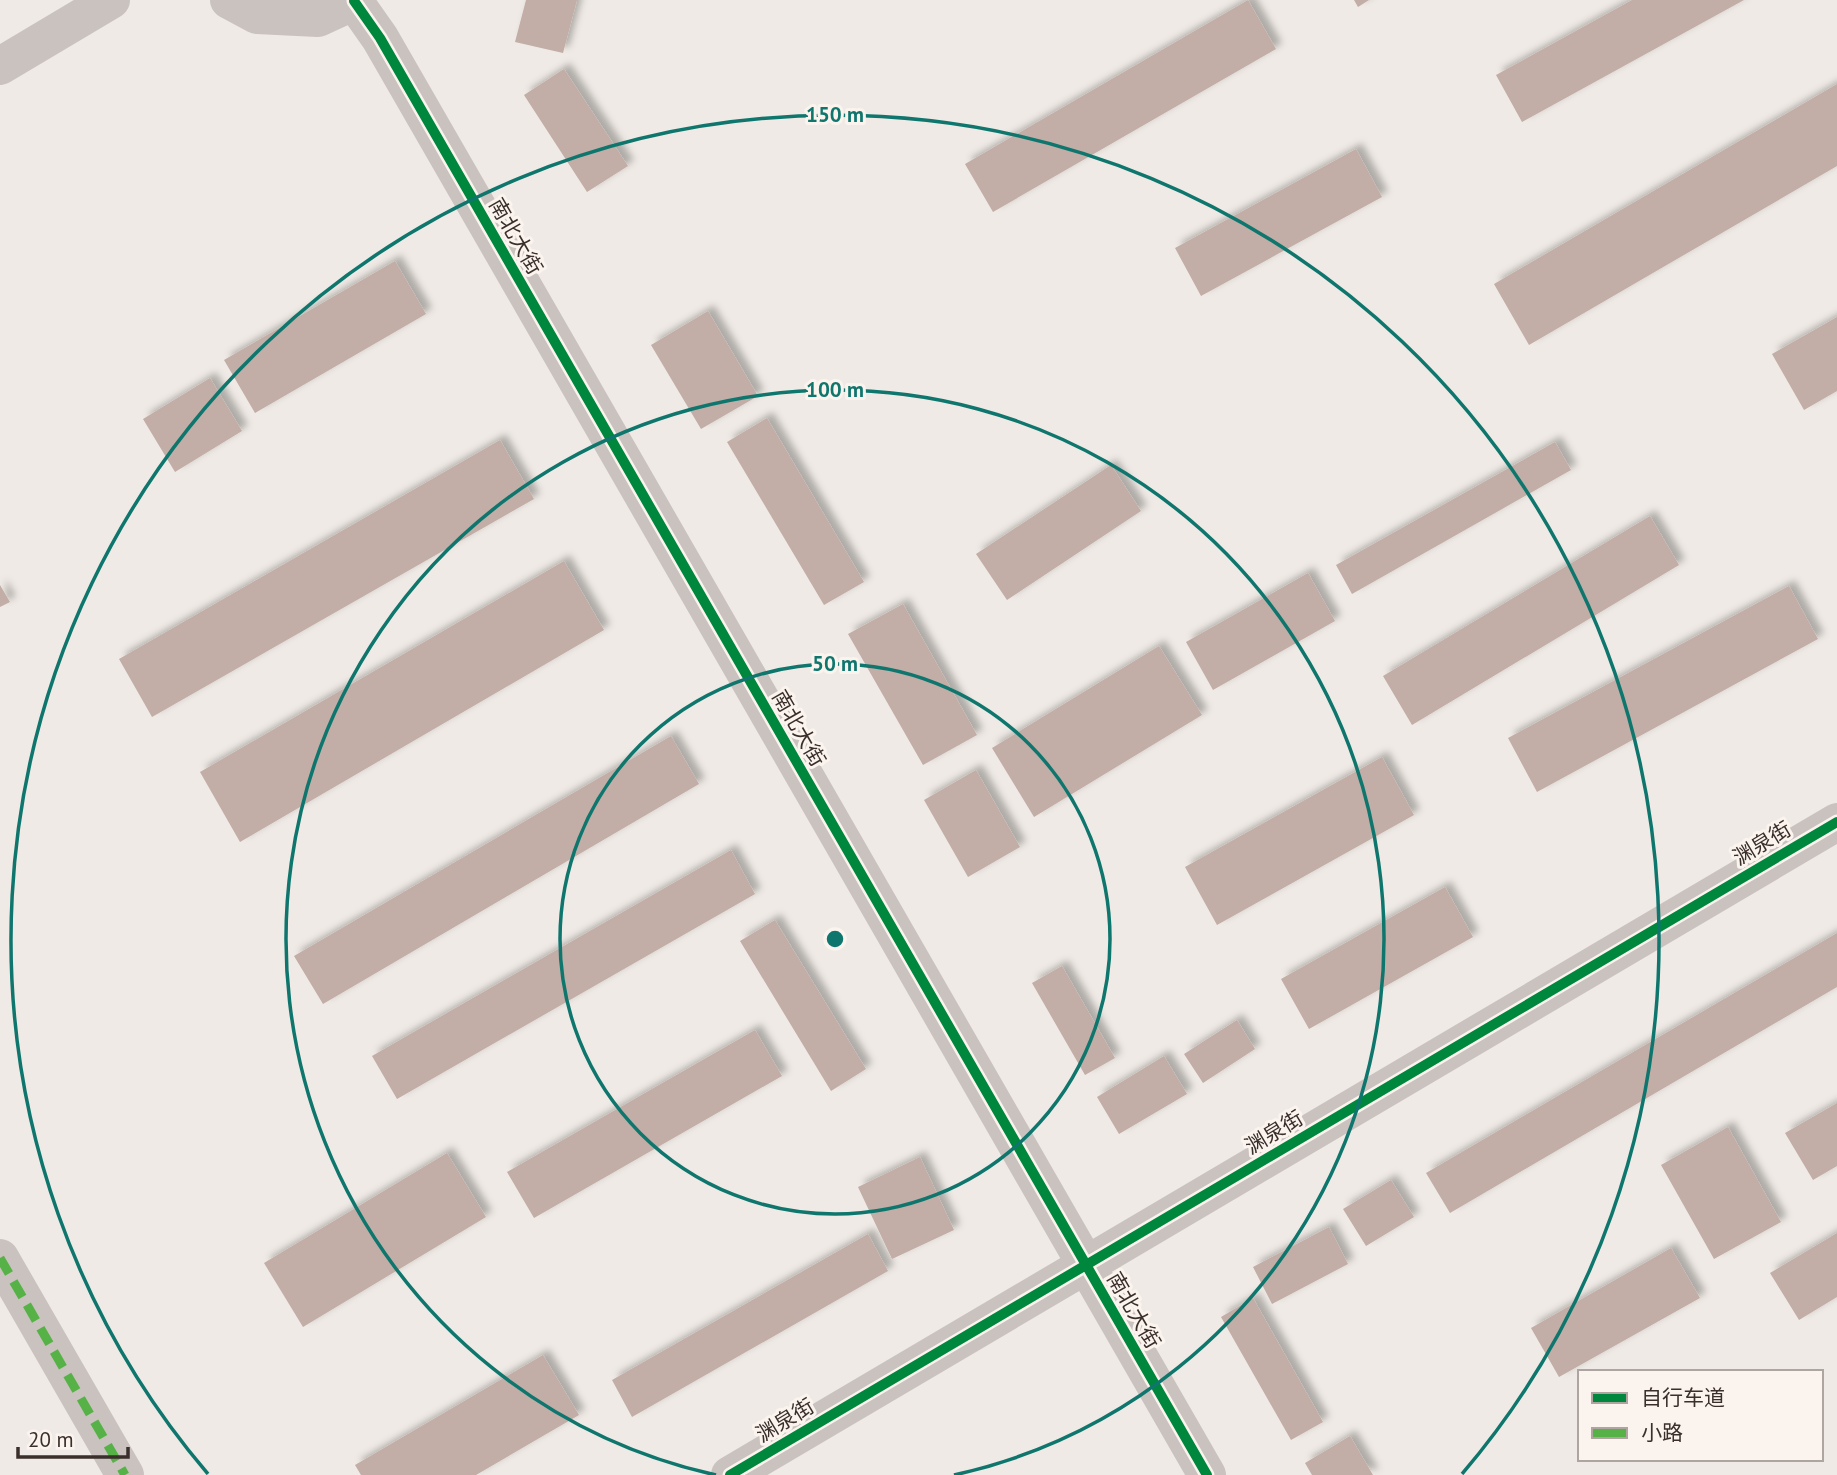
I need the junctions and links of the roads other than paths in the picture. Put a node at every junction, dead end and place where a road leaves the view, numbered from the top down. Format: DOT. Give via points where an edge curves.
graph roads {
  1 [pos="111,0"];
  2 [pos="229,0"];
  3 [pos="356,1"];
  4 [pos="0,66"];
  5 [pos="1837,821"];
  6 [pos="0,1258"];
  7 [pos="1086,1265"];
  8 [pos="125,1475"];
  9 [pos="730,1475"];
  10 [pos="1207,1475"];
  1 -- 4 [label="street"];
  2 -- 3 [label="street" via="257,15 318,18"];
  3 -- 7 [label="street, 南北大街"];
  5 -- 7 [label="street, 渊泉街"];
  6 -- 8 [label="street"];
  7 -- 9 [label="street, 渊泉街"];
  7 -- 10 [label="street, 南北大街"];
}
